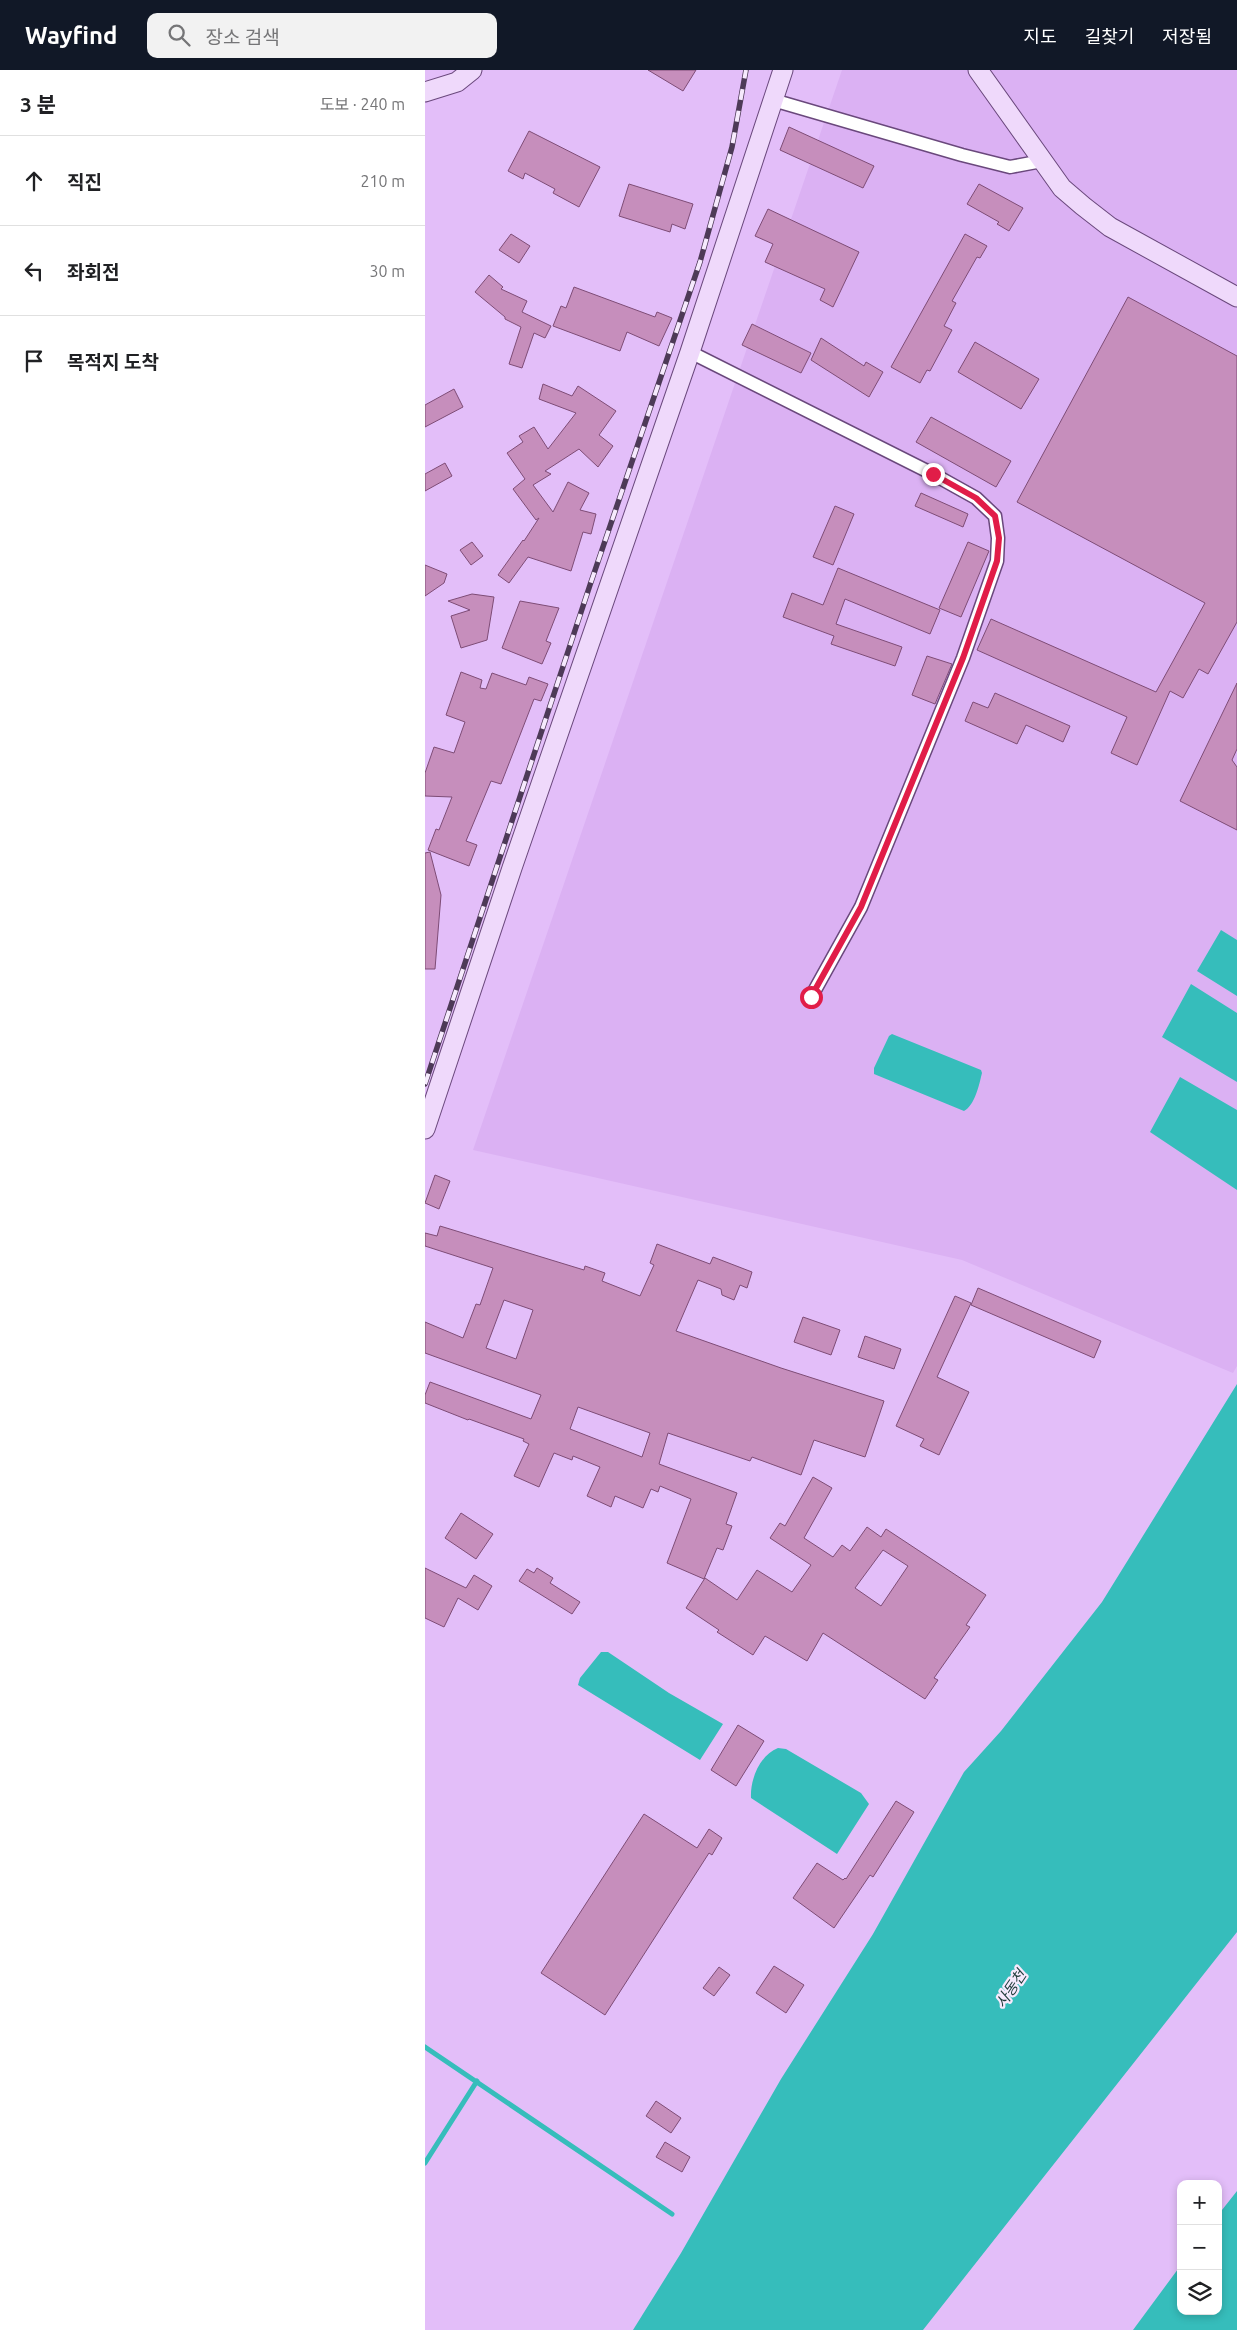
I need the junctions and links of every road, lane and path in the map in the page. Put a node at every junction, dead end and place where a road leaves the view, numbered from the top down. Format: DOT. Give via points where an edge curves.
graph roads {
  1 [pos="472,70"];
  2 [pos="783,70"];
  3 [pos="978,70"];
  4 [pos="425,92"];
  5 [pos="773,100"];
  6 [pos="1042,162"];
  7 [pos="1237,297"];
  8 [pos="691,352"];
  9 [pos="811,997"];
  10 [pos="425,1129"];
  1 -- 4 [label="main road" via="457,82"];
  2 -- 5 [label="main road"];
  3 -- 6 [label="main road"];
  5 -- 6 [label="street" via="1010,167"];
  5 -- 8 [label="main road"];
  6 -- 7 [label="main road" via="1062,188 1110,227"];
  8 -- 9 [label="street" via="933,474 976,498 995,516 999,538 997,561 963,658 861,907"];
  8 -- 10 [label="main road"];
}
